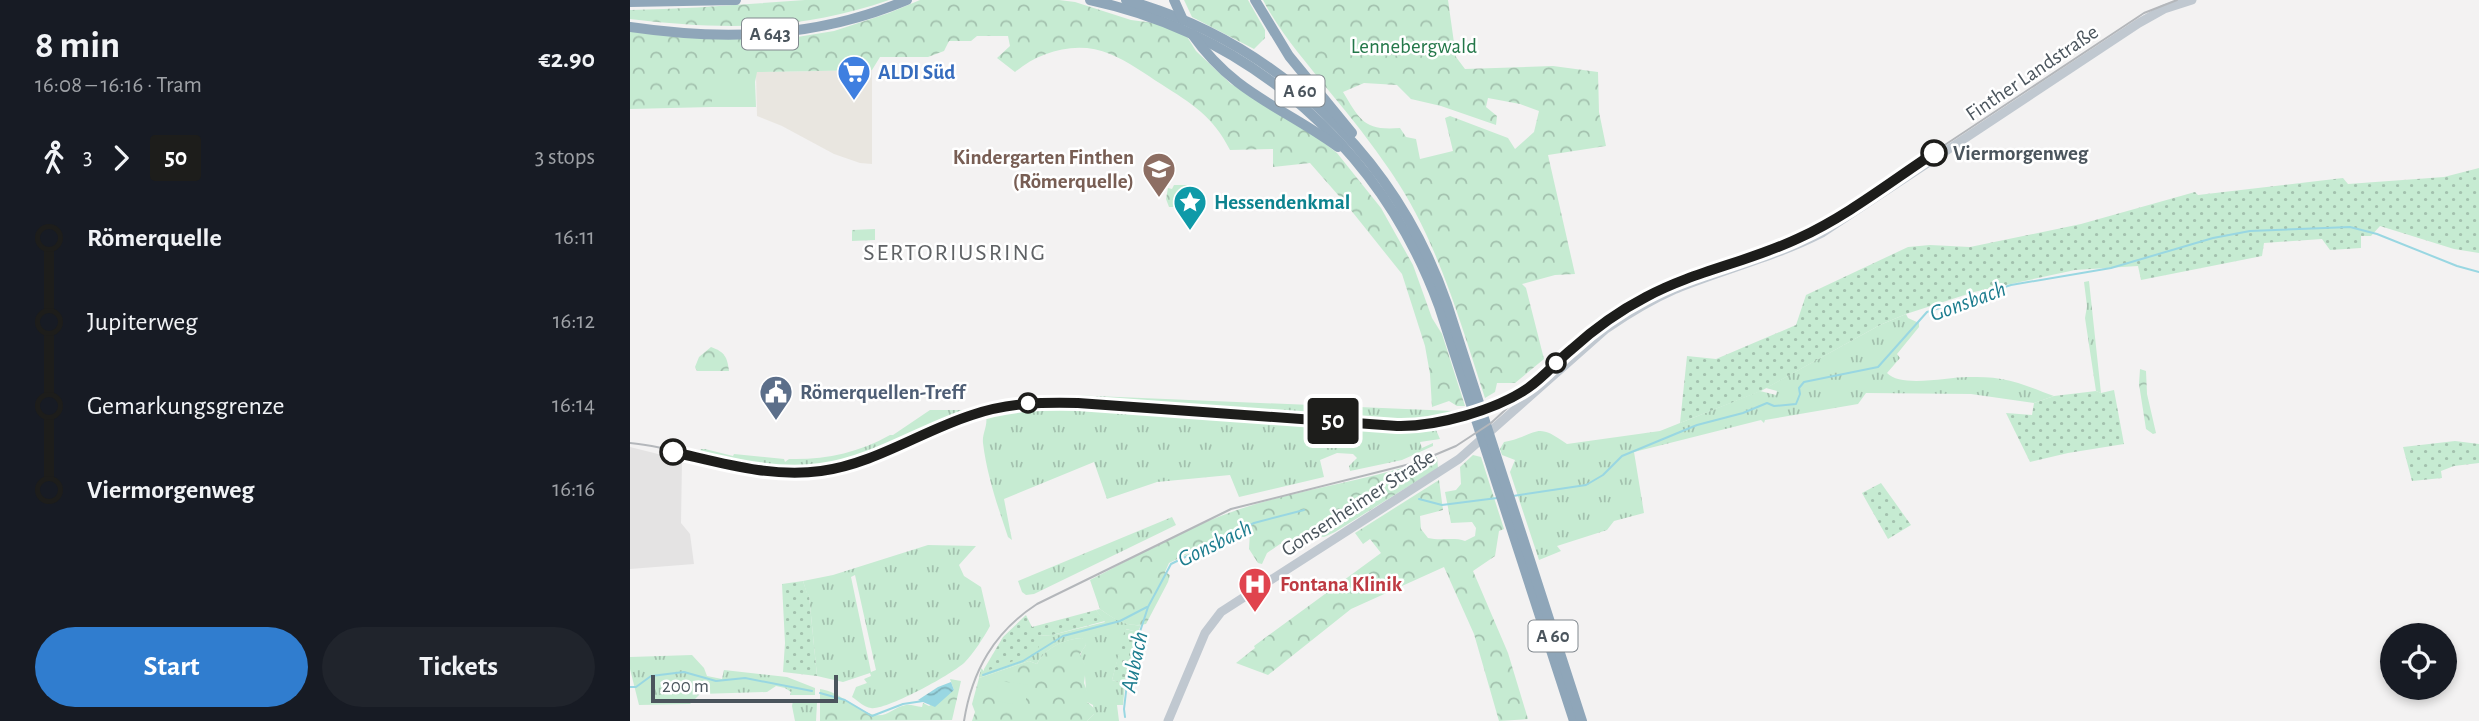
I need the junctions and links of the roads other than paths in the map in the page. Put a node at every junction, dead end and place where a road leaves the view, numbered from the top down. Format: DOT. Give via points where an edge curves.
graph roads {
  1 [pos="736,0"];
  2 [pos="907,0"];
  3 [pos="1090,0"];
  4 [pos="1125,0"];
  5 [pos="1174,0"];
  6 [pos="1255,0"];
  7 [pos="2192,0"];
  8 [pos="630,2"];
  9 [pos="630,27"];
  10 [pos="1357,161"];
  11 [pos="1372,165"];
  12 [pos="1472,396"];
  13 [pos="1473,448"];
  14 [pos="1516,531"];
  15 [pos="1168,721"];
  16 [pos="1574,721"];
  17 [pos="1583,721"];
  1 -- 8 [label="highway"];
  2 -- 9 [label="highway, A 643" via="831,24 764,35"];
  3 -- 10 [label="highway, A 60" via="1182,29 1252,66 1329,129"];
  4 -- 11 [label="highway, A 60" via="1197,27 1283,78 1324,113"];
  5 -- 10 [label="highway" via="1202,49 1228,77"];
  6 -- 11 [label="highway" via="1283,48"];
  7 -- 13 [label="main road, Finther Landstraße" via="2139,23 1822,233 1781,253 1672,291 1632,312 1583,348"];
  10 -- 12 [label="highway, A 60" via="1384,197 1424,268"];
  11 -- 12 [label="highway, A 60" via="1409,218 1430,261"];
  12 -- 14 [label="highway, A 60"];
  13 -- 15 [label="main road, Gonsenheimer Straße" via="1224,610 1205,633"];
  14 -- 16 [label="highway, A 60"];
  14 -- 17 [label="highway, A 60"];
}
